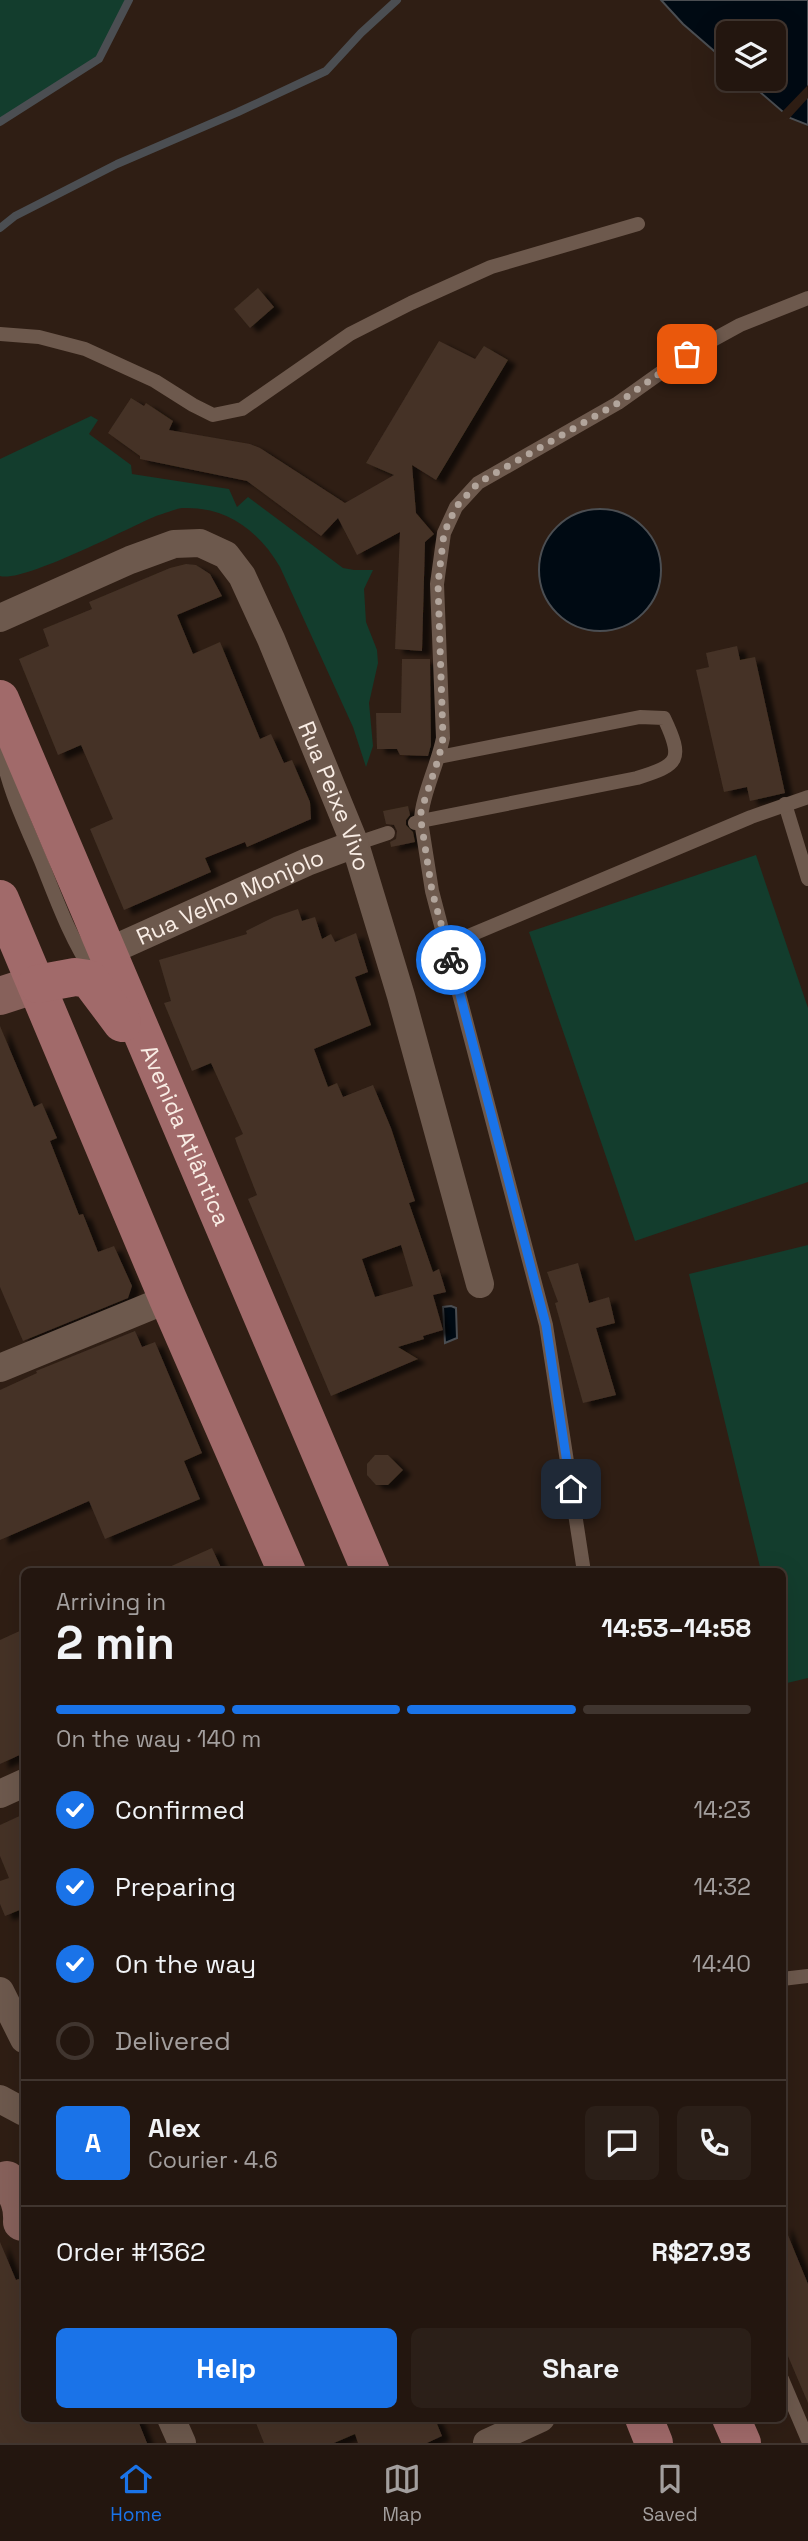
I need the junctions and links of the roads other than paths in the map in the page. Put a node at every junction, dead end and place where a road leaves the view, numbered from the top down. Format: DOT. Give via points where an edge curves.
graph roads {
  1 [pos="638,224"];
  2 [pos="808,298"];
  3 [pos="0,334"];
  4 [pos="0,618"];
  5 [pos="0,699"];
  6 [pos="0,743"];
  7 [pos="439,757"];
  8 [pos="808,797"];
  9 [pos="785,804"];
  10 [pos="417,823"];
  11 [pos="388,832"];
  12 [pos="355,844"];
  13 [pos="808,878"];
  14 [pos="0,899"];
  15 [pos="447,945"];
  16 [pos="107,951"];
  17 [pos="37,984"];
  18 [pos="0,996"];
  19 [pos="155,1067"];
  20 [pos="480,1284"];
  21 [pos="168,1299"];
  22 [pos="0,1368"];
  23 [pos="285,1568"];
  24 [pos="369,1568"];
  25 [pos="583,1568"];
  26 [pos="21,1784"];
  27 [pos="0,1794"];
  28 [pos="808,1976"];
  29 [pos="786,1979"];
  30 [pos="0,1991"];
  31 [pos="21,2033"];
  32 [pos="0,2099"];
  33 [pos="21,2110"];
  34 [pos="11,2177"];
  35 [pos="21,2204"];
  36 [pos="786,2388"];
  37 [pos="173,2422"];
  38 [pos="532,2422"];
  39 [pos="646,2422"];
  40 [pos="734,2422"];
  41 [pos="808,2440"];
  42 [pos="182,2443"];
  43 [pos="487,2443"];
  44 [pos="654,2443"];
  45 [pos="742,2443"];
  1 -- 3 [label="lane" via="480,272 351,334 242,408 214,415 85,349 38,337"];
  2 -- 7 [label="lane" via="740,325 687,354 618,403 478,483 456,507 444,533 438,584 443,738"];
  4 -- 12 [label="street, Rua Peixe Vivo" via="174,544 200,543 226,555 242,576 271,639"];
  5 -- 16 [label="main road, Avenida Atlântica"];
  6 -- 19 [label="lane" via="4,771 75,946"];
  7 -- 10 [label="lane"];
  7 -- 10 [label="lane" via="640,717 664,718 675,741 674,759 666,769"];
  8 -- 9 [label="lane"];
  9 -- 13 [label="lane"];
  9 -- 15 [label="lane"];
  10 -- 15 [label="lane"];
  11 -- 12 [label="lane"];
  12 -- 16 [label="street, Rua Velho Monjolo"];
  12 -- 20 [label="street, Rua Peixe Vivo"];
  14 -- 17 [label="main road"];
  15 -- 25 [label="lane" via="546,1325"];
  16 -- 19 [label="main road, Avenida Atlântica"];
  17 -- 18 [label="street"];
  17 -- 19 [label="main road" via="75,976 89,979"];
  17 -- 21 [label="main road"];
  19 -- 24 [label="main road, Avenida Atlântica"];
  21 -- 22 [label="street"];
  21 -- 23 [label="main road"];
  26 -- 27 [label="street"];
  28 -- 29 [label="lane"];
  30 -- 31 [label="street"];
  32 -- 33 [label="street"];
  34 -- 35 [label="street"];
  36 -- 41 [label="lane"];
  37 -- 42 [label="street"];
  38 -- 43 [label="street"];
  39 -- 44 [label="main road"];
  40 -- 45 [label="main road"];
}
